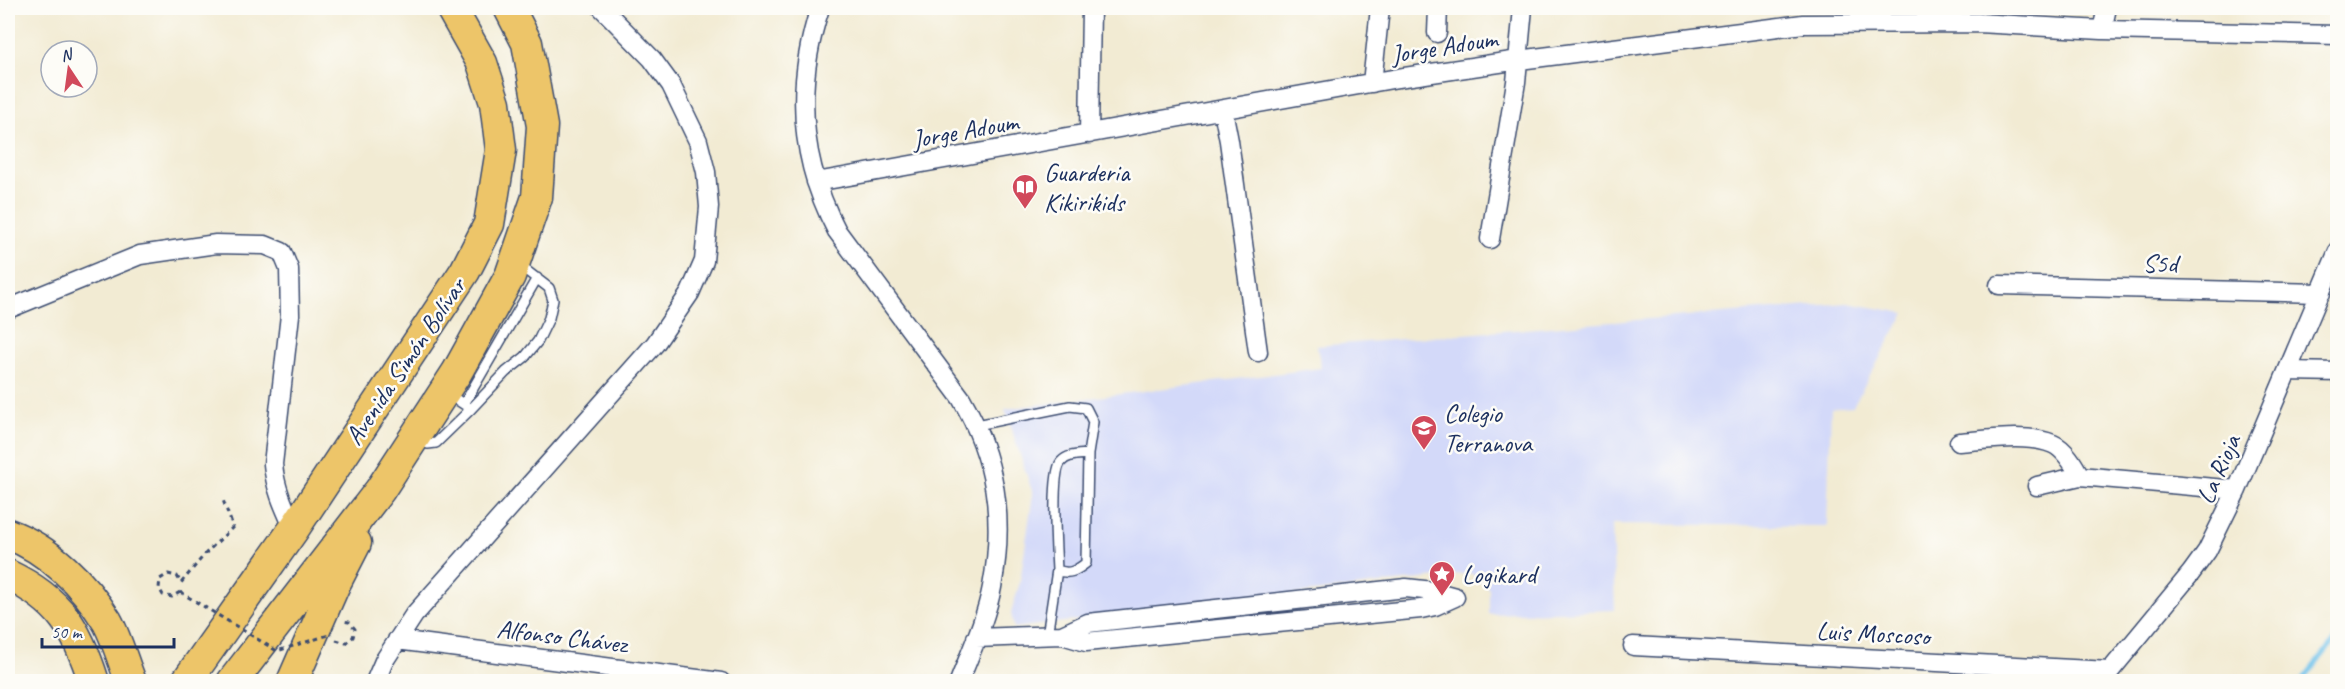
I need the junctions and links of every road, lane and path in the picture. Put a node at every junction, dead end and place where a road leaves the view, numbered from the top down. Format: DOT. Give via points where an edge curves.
graph roads {
  1 [pos="451,8"];
  2 [pos="509,8"];
  3 [pos="602,8"];
  4 [pos="820,8"];
  5 [pos="1091,8"];
  6 [pos="1380,8"];
  7 [pos="1438,8"];
  8 [pos="1523,8"];
  9 [pos="2107,8"];
  10 [pos="1980,15"];
  11 [pos="2102,30"];
  12 [pos="1437,33"];
  13 [pos="2337,35"];
  14 [pos="1519,60"];
  15 [pos="1372,83"];
  16 [pos="1223,110"];
  17 [pos="1089,134"];
  18 [pos="816,182"];
  19 [pos="1490,239"];
  20 [pos="2337,251"];
  21 [pos="526,270"];
  22 [pos="1999,285"];
  23 [pos="2321,293"];
  24 [pos="8,309"];
  25 [pos="1258,352"];
  26 [pos="2289,371"];
  27 [pos="2337,372"];
  28 [pos="460,402"];
  29 [pos="976,425"];
  30 [pos="1959,442"];
  31 [pos="1088,454"];
  32 [pos="2080,476"];
  33 [pos="2037,486"];
  34 [pos="380,490"];
  35 [pos="2237,490"];
  36 [pos="223,500"];
  37 [pos="294,528"];
  38 [pos="8,534"];
  39 [pos="1057,570"];
  40 [pos="8,575"];
  41 [pos="1241,606"];
  42 [pos="341,620"];
  43 [pos="1243,627"];
  44 [pos="1054,635"];
  45 [pos="976,638"];
  46 [pos="397,640"];
  47 [pos="1633,645"];
  48 [pos="2105,676"];
  49 [pos="94,681"];
  50 [pos="131,681"];
  51 [pos="186,681"];
  52 [pos="232,681"];
  53 [pos="292,681"];
  54 [pos="375,681"];
  55 [pos="721,681"];
  56 [pos="959,681"];
  1 -- 37 [label="highway, Avenida Simón Bolívar" via="482,63 495,103 501,150 489,224 465,271"];
  2 -- 21 [label="highway, Avenida Simón Bolívar" via="526,43 542,126"];
  3 -- 46 [label="street" via="652,59 671,85 698,141 709,207 704,261 690,293 655,344 414,615"];
  4 -- 18 [label="street" via="803,94"];
  5 -- 17 [label="street"];
  6 -- 15 [label="street"];
  7 -- 12 [label="street"];
  8 -- 14 [label="street"];
  9 -- 11 [label="street"];
  10 -- 11 [label="street, Jorge Adoum"];
  10 -- 14 [label="street, Jorge Adoum" via="1803,24"];
  11 -- 13 [label="street, Jorge Adoum"];
  14 -- 15 [label="street, Jorge Adoum"];
  14 -- 19 [label="street"];
  15 -- 16 [label="street, Jorge Adoum"];
  16 -- 17 [label="street, Jorge Adoum"];
  16 -- 25 [label="street"];
  17 -- 18 [label="street, Jorge Adoum"];
  18 -- 29 [label="street" via="837,231 930,354"];
  20 -- 23 [label="street, La Rioja"];
  21 -- 28 [label="highway, Avenida Simón Bolívar" via="510,276"];
  21 -- 28 [label="lane" via="549,288 553,300 538,341"];
  22 -- 23 [label="street, S5d"];
  23 -- 26 [label="street, La Rioja"];
  24 -- 37 [label="street" via="140,255 216,244 265,245 282,252 289,269 290,315 273,464 281,502"];
  26 -- 27 [label="street"];
  26 -- 35 [label="street, La Rioja"];
  28 -- 34 [label="highway, Avenida Simón Bolívar" via="412,439"];
  29 -- 31 [label="lane" via="1080,406 1086,408 1092,422"];
  29 -- 45 [label="street" via="990,462 996,496 997,542 992,588"];
  30 -- 32 [label="street" via="2025,438 2053,444 2063,451"];
  31 -- 39 [label="lane" via="1070,456 1058,467"];
  31 -- 39 [label="lane" via="1086,563 1071,573"];
  32 -- 33 [label="street"];
  32 -- 35 [label="street"];
  34 -- 52 [label="highway, Avenida Simón Bolívar"];
  34 -- 53 [label="highway"];
  35 -- 48 [label="street, La Rioja" via="2207,552"];
  36 -- 42 [label="path, bridge" via="233,527 181,583 177,576 168,574 160,579 163,595 172,597 180,592 277,651 332,634 338,642 346,643 353,638 355,629"];
  37 -- 51 [label="highway, Avenida Simón Bolívar"];
  38 -- 50 [label="highway" via="55,562 80,584 107,623"];
  39 -- 44 [label="lane"];
  40 -- 49 [label="highway" via="29,585 65,616 85,652"];
  41 -- 43 [label="street"];
  41 -- 43 [label="street" via="1406,588 1455,597 1421,609"];
  41 -- 44 [label="street" via="1088,623"];
  43 -- 44 [label="street" via="1086,642"];
  44 -- 45 [label="street"];
  45 -- 56 [label="street"];
  46 -- 54 [label="street"];
  46 -- 55 [label="street, Alfonso Chávez"];
  47 -- 48 [label="street, Luis Moscoso"];
}
